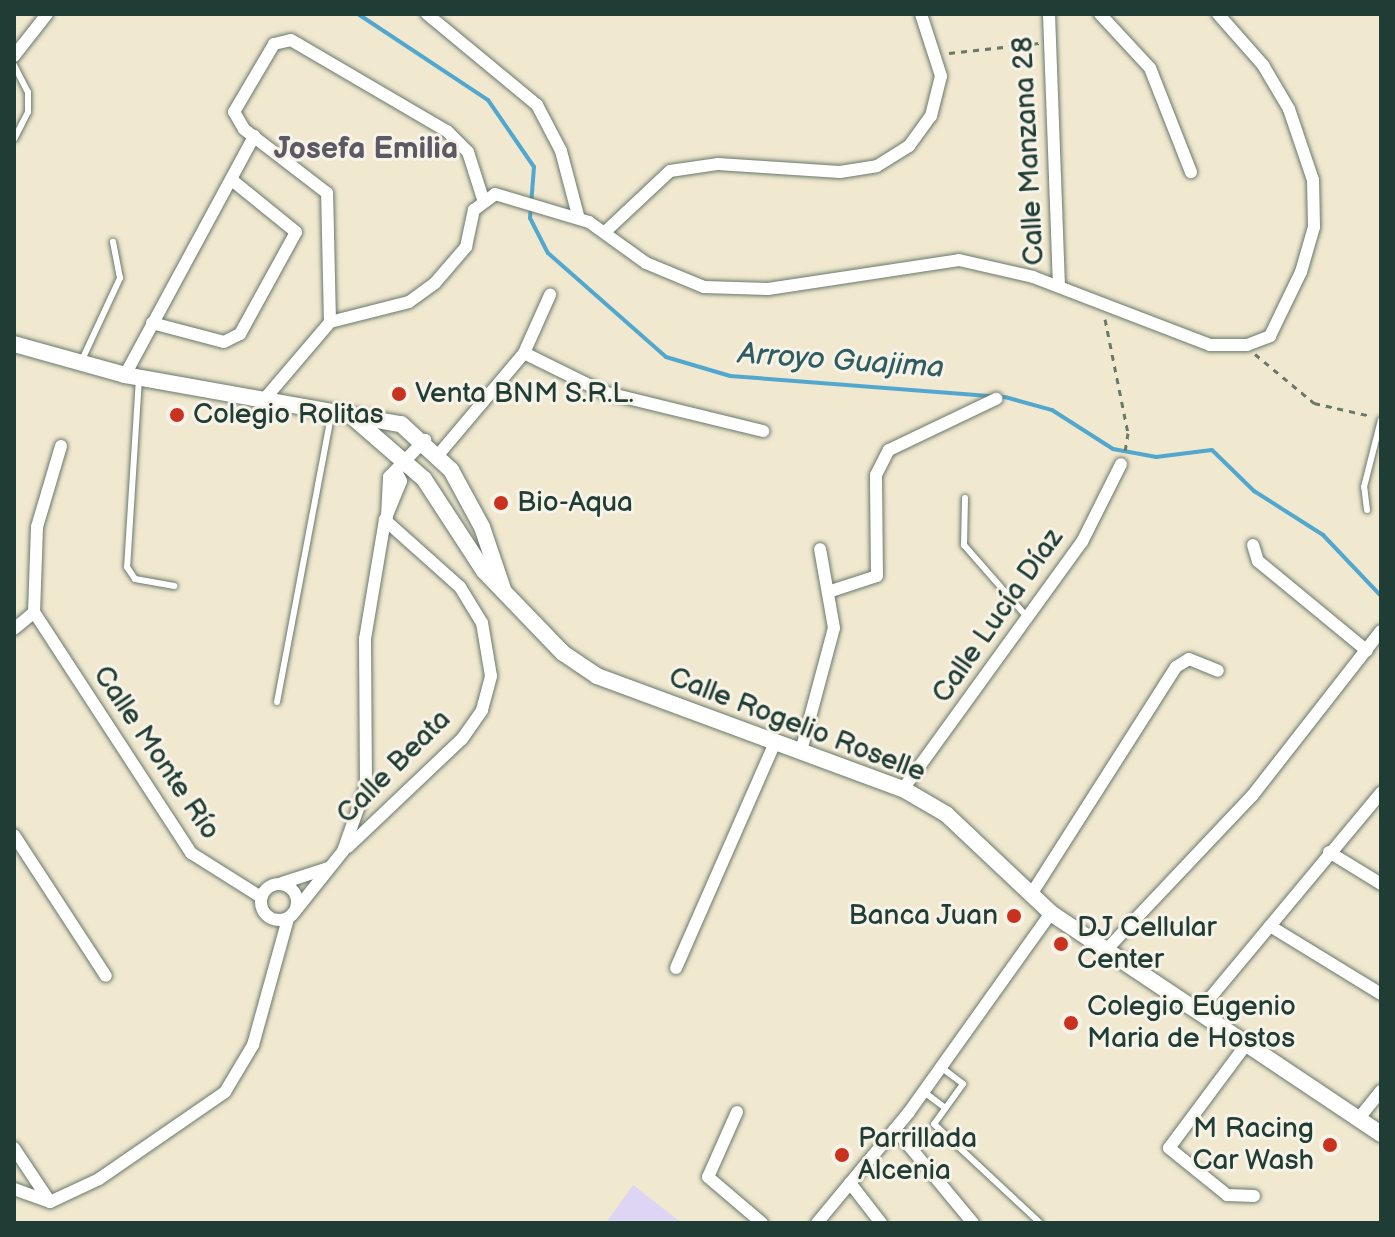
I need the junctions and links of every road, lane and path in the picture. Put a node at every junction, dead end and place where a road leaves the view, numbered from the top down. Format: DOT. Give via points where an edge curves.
graph roads {
  1 [pos="47,14"];
  2 [pos="427,14"];
  3 [pos="921,14"];
  4 [pos="1049,14"];
  5 [pos="1100,14"];
  6 [pos="1218,14"];
  7 [pos="1047,43"];
  8 [pos="936,54"];
  9 [pos="14,56"];
  10 [pos="14,65"];
  11 [pos="254,136"];
  12 [pos="14,139"];
  13 [pos="1191,172"];
  14 [pos="233,181"];
  15 [pos="483,199"];
  16 [pos="579,219"];
  17 [pos="605,232"];
  18 [pos="113,242"];
  19 [pos="1059,286"];
  20 [pos="550,295"];
  21 [pos="1102,305"];
  22 [pos="330,322"];
  23 [pos="152,323"];
  24 [pos="14,344"];
  25 [pos="1247,345"];
  26 [pos="524,353"];
  27 [pos="79,365"];
  28 [pos="132,377"];
  29 [pos="996,399"];
  30 [pos="262,402"];
  31 [pos="331,415"];
  32 [pos="356,420"];
  33 [pos="1381,420"];
  34 [pos="763,431"];
  35 [pos="425,440"];
  36 [pos="1127,445"];
  37 [pos="61,446"];
  38 [pos="439,454"];
  39 [pos="1121,464"];
  40 [pos="401,466"];
  41 [pos="965,498"];
  42 [pos="1367,510"];
  43 [pos="386,518"];
  44 [pos="1253,545"];
  45 [pos="820,549"];
  46 [pos="174,586"];
  47 [pos="831,591"];
  48 [pos="504,594"];
  49 [pos="34,612"];
  50 [pos="1029,620"];
  51 [pos="14,629"];
  52 [pos="1381,631"];
  53 [pos="1367,651"];
  54 [pos="1218,671"];
  55 [pos="277,702"];
  56 [pos="775,742"];
  57 [pos="801,751"];
  58 [pos="903,789"];
  59 [pos="1381,793"];
  60 [pos="14,835"];
  61 [pos="343,851"];
  62 [pos="1329,852"];
  63 [pos="328,868"];
  64 [pos="280,884"];
  65 [pos="1381,884"];
  66 [pos="1032,893"];
  67 [pos="261,897"];
  68 [pos="1051,913"];
  69 [pos="290,917"];
  70 [pos="1270,926"];
  71 [pos="1109,947"];
  72 [pos="676,968"];
  73 [pos="106,976"];
  74 [pos="1381,994"];
  75 [pos="1200,1010"];
  76 [pos="1248,1042"];
  77 [pos="942,1068"];
  78 [pos="1381,1091"];
  79 [pos="924,1092"];
  80 [pos="945,1108"];
  81 [pos="737,1112"];
  82 [pos="1359,1118"];
  83 [pos="895,1129"];
  84 [pos="1381,1134"];
  85 [pos="14,1148"];
  86 [pos="850,1183"];
  87 [pos="14,1189"];
  88 [pos="1254,1196"];
  89 [pos="50,1202"];
  90 [pos="822,1221"];
  91 [pos="762,1223"];
  92 [pos="881,1223"];
  93 [pos="973,1223"];
  94 [pos="1040,1223"];
  1 -- 9 [label="street"];
  2 -- 16 [label="street" via="537,105 561,151"];
  3 -- 8 [label="street"];
  4 -- 7 [label="street, Calle Manzana 28"];
  5 -- 13 [label="street" via="1150,68"];
  6 -- 25 [label="street" via="1263,65 1289,109 1313,180 1314,227 1284,319 1270,336"];
  7 -- 8 [label="path"];
  7 -- 19 [label="street, Calle Manzana 28"];
  8 -- 17 [label="street" via="941,76 931,116 909,146 877,166 840,172 692,165 646,186"];
  10 -- 12 [label="lane" via="28,92 28,112"];
  11 -- 14 [label="street"];
  11 -- 15 [label="street" via="236,121 236,104 274,44 291,40 447,131 468,152"];
  11 -- 22 [label="street" via="327,193"];
  14 -- 23 [label="street"];
  14 -- 23 [label="street" via="296,232 240,334 224,342"];
  15 -- 16 [label="street" via="519,199"];
  15 -- 22 [label="street" via="466,247 435,283 409,302"];
  16 -- 17 [label="street"];
  17 -- 19 [label="street" via="673,278 737,292 959,260"];
  18 -- 27 [label="lane" via="120,278"];
  19 -- 21 [label="street"];
  20 -- 26 [label="street"];
  21 -- 25 [label="street" via="1210,345"];
  21 -- 36 [label="path"];
  22 -- 30 [label="street"];
  23 -- 28 [label="street"];
  24 -- 27 [label="street, Calle Rogelio Roselle"];
  25 -- 33 [label="path" via="1314,403"];
  26 -- 34 [label="street" via="603,392"];
  26 -- 38 [label="street"];
  27 -- 28 [label="street, Calle Rogelio Roselle"];
  28 -- 30 [label="street, Calle Rogelio Roselle"];
  28 -- 46 [label="lane" via="127,567 135,579"];
  29 -- 47 [label="street" via="889,450 876,475 877,576"];
  30 -- 31 [label="street, Calle Rogelio Roselle"];
  31 -- 32 [label="street, Calle Rogelio Roselle"];
  31 -- 55 [label="lane"];
  32 -- 35 [label="street, Calle Rogelio Roselle" via="401,424"];
  32 -- 40 [label="street, Calle Rogelio Roselle"];
  33 -- 42 [label="lane" via="1366,475"];
  35 -- 38 [label="street, Calle Rogelio Roselle"];
  35 -- 40 [label="street"];
  37 -- 49 [label="street" via="37,527"];
  38 -- 48 [label="street, Calle Rogelio Roselle" via="482,527"];
  39 -- 50 [label="street, Calle Lucía Díaz" via="1082,542"];
  40 -- 43 [label="street" via="401,481"];
  40 -- 48 [label="street, Calle Rogelio Roselle"];
  41 -- 50 [label="lane" via="964,545"];
  43 -- 61 [label="street" via="365,639 366,786"];
  43 -- 61 [label="street, Calle Beata" via="460,587 482,623 491,676 482,710 462,739"];
  44 -- 53 [label="street" via="1258,561"];
  45 -- 47 [label="street"];
  47 -- 57 [label="street" via="827,669"];
  48 -- 56 [label="street, Calle Rogelio Roselle" via="546,641 597,676"];
  49 -- 51 [label="street"];
  49 -- 67 [label="street, Calle Monte Río" via="191,853"];
  50 -- 58 [label="street, Calle Lucía Díaz"];
  52 -- 53 [label="street"];
  53 -- 71 [label="street" via="1252,796"];
  54 -- 66 [label="street" via="1189,659 1176,667"];
  56 -- 57 [label="street, Calle Rogelio Roselle"];
  56 -- 72 [label="street"];
  57 -- 58 [label="street, Calle Rogelio Roselle"];
  58 -- 66 [label="street, Calle Rogelio Roselle" via="946,814"];
  59 -- 62 [label="street"];
  60 -- 73 [label="street"];
  61 -- 63 [label="street, Calle Beata"];
  62 -- 65 [label="street"];
  62 -- 70 [label="street"];
  63 -- 64 [label="street"];
  63 -- 69 [label="street, Calle Beata"];
  64 -- 67 [label="street"];
  64 -- 69 [label="street" via="295,892"];
  66 -- 68 [label="street, Calle Rogelio Roselle"];
  67 -- 69 [label="street, Calle Monte Río" via="270,918"];
  68 -- 71 [label="street, Calle Rogelio Roselle"];
  68 -- 77 [label="street"];
  69 -- 89 [label="street" via="253,1045 225,1092 99,1179"];
  70 -- 74 [label="street"];
  70 -- 75 [label="street"];
  71 -- 75 [label="street, Calle Rogelio Roselle"];
  75 -- 76 [label="street, Calle Rogelio Roselle"];
  76 -- 82 [label="street, Calle Rogelio Roselle"];
  76 -- 88 [label="street" via="1169,1148 1227,1195"];
  77 -- 79 [label="street"];
  77 -- 80 [label="lane" via="963,1084"];
  78 -- 82 [label="street"];
  79 -- 80 [label="lane"];
  79 -- 83 [label="street"];
  80 -- 94 [label="lane" via="934,1124"];
  81 -- 91 [label="street" via="708,1177"];
  82 -- 84 [label="street, Calle Rogelio Roselle"];
  83 -- 86 [label="street"];
  83 -- 93 [label="street"];
  85 -- 89 [label="street"];
  86 -- 90 [label="street"];
  86 -- 92 [label="street"];
  87 -- 89 [label="street"];
}
